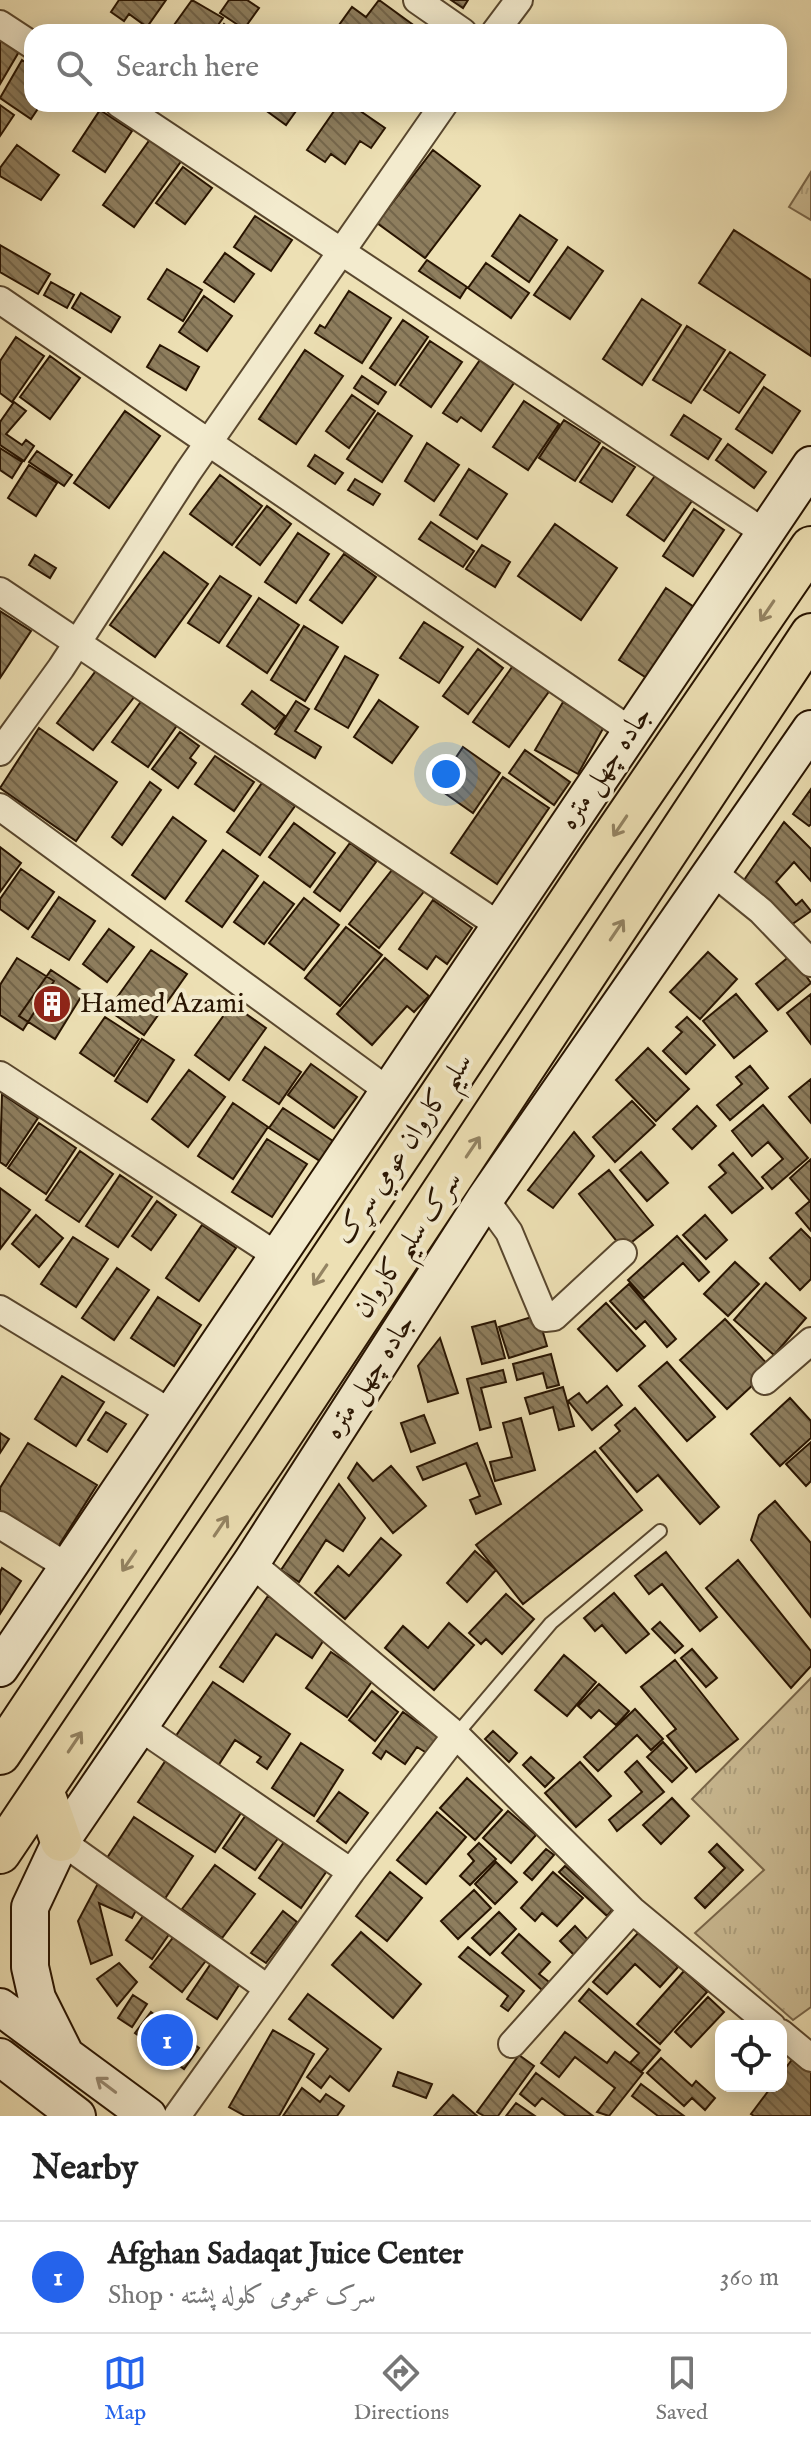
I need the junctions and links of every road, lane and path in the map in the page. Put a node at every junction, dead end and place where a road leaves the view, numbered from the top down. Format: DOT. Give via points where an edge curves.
graph roads {
  1 [pos="417,0"];
  2 [pos="519,0"];
  3 [pos="0,24"];
  4 [pos="452,24"];
  5 [pos="501,24"];
  6 [pos="24,40"];
  7 [pos="131,112"];
  8 [pos="438,112"];
  9 [pos="339,252"];
  10 [pos="0,300"];
  11 [pos="209,442"];
  12 [pos="811,465"];
  13 [pos="765,533"];
  14 [pos="811,547"];
  15 [pos="0,591"];
  16 [pos="811,634"];
  17 [pos="77,643"];
  18 [pos="726,672"];
  19 [pos="767,699"];
  20 [pos="811,729"];
  21 [pos="631,731"];
  22 [pos="0,752"];
  23 [pos="0,807"];
  24 [pos="714,873"];
  25 [pos="500,926"];
  26 [pos="811,963"];
  27 [pos="0,1075"];
  28 [pos="390,1092"];
  29 [pos="485,1199"];
  30 [pos="623,1253"];
  31 [pos="279,1257"];
  32 [pos="0,1309"];
  33 [pos="811,1341"];
  34 [pos="765,1381"];
  35 [pos="173,1414"];
  36 [pos="0,1525"];
  37 [pos="660,1531"];
  38 [pos="251,1563"];
  39 [pos="68,1567"];
  40 [pos="0,1668"];
  41 [pos="141,1728"];
  42 [pos="456,1735"];
  43 [pos="0,1754"];
  44 [pos="43,1790"];
  45 [pos="61,1841"];
  46 [pos="0,1853"];
  47 [pos="351,1872"];
  48 [pos="632,1910"];
  49 [pos="267,1988"];
  50 [pos="0,2007"];
  51 [pos="765,2020"];
  52 [pos="787,2038"];
  53 [pos="512,2044"];
  54 [pos="65,2054"];
  55 [pos="0,2057"];
  56 [pos="811,2058"];
  57 [pos="0,2088"];
  58 [pos="67,2109"];
  59 [pos="148,2116"];
  60 [pos="177,2116"];
  1 -- 4 [label="street"];
  2 -- 5 [label="street"];
  3 -- 6 [label="street"];
  7 -- 9 [label="street"];
  8 -- 9 [label="street"];
  9 -- 11 [label="street"];
  9 -- 13 [label="street"];
  10 -- 11 [label="street"];
  11 -- 17 [label="street"];
  11 -- 21 [label="street"];
  12 -- 13 [label="street, جاده چهل متره"];
  13 -- 21 [label="street, جاده چهل متره"];
  14 -- 18 [label="main road, سلیم کاروان عومي سړک, one-way"];
  15 -- 17 [label="street"];
  16 -- 19 [label="main road, سرک سلیم کاروان"];
  17 -- 22 [label="street"];
  17 -- 25 [label="street"];
  18 -- 19 [label="main road"];
  18 -- 43 [label="main road, سلیم کاروان عومي سړک, one-way"];
  44 -- 19 [label="main road, سرک سلیم کاروان, one-way"];
  20 -- 24 [label="street, جاده چهل متره"];
  21 -- 25 [label="street, جاده چهل متره"];
  23 -- 28 [label="street"];
  24 -- 26 [label="street" via="761,911"];
  24 -- 29 [label="street, جاده چهل متره"];
  25 -- 28 [label="street, جاده چهل متره"];
  27 -- 31 [label="street"];
  28 -- 31 [label="street, جاده چهل متره"];
  29 -- 30 [label="street" via="509,1232 545,1318 554,1317"];
  29 -- 38 [label="street, جاده چهل متره"];
  31 -- 35 [label="street, جاده چهل متره"];
  32 -- 35 [label="street"];
  33 -- 34 [label="street"];
  35 -- 39 [label="street, جاده چهل متره"];
  36 -- 39 [label="street"];
  37 -- 42 [label="lane" via="551,1623"];
  38 -- 41 [label="street, جاده چهل متره"];
  38 -- 42 [label="street"];
  39 -- 40 [label="street, جاده چهل متره"];
  41 -- 45 [label="street, جاده چهل متره"];
  41 -- 47 [label="street"];
  42 -- 47 [label="street"];
  42 -- 48 [label="street"];
  44 -- 45 [label="main road"];
  44 -- 46 [label="main road, سرک سلیم کاروان"];
  45 -- 49 [label="street"];
  45 -- 54 [label="street, جاده چهل متره" via="30,1907 30,1967 37,1998"];
  47 -- 49 [label="street"];
  48 -- 51 [label="street"];
  48 -- 53 [label="street"];
  49 -- 60 [label="street"];
  50 -- 54 [label="street"];
  52 -- 56 [label="street"];
  59 -- 54 [label="street, one-way"];
  55 -- 58 [label="street"];
  57 -- 58 [label="street"];
}
